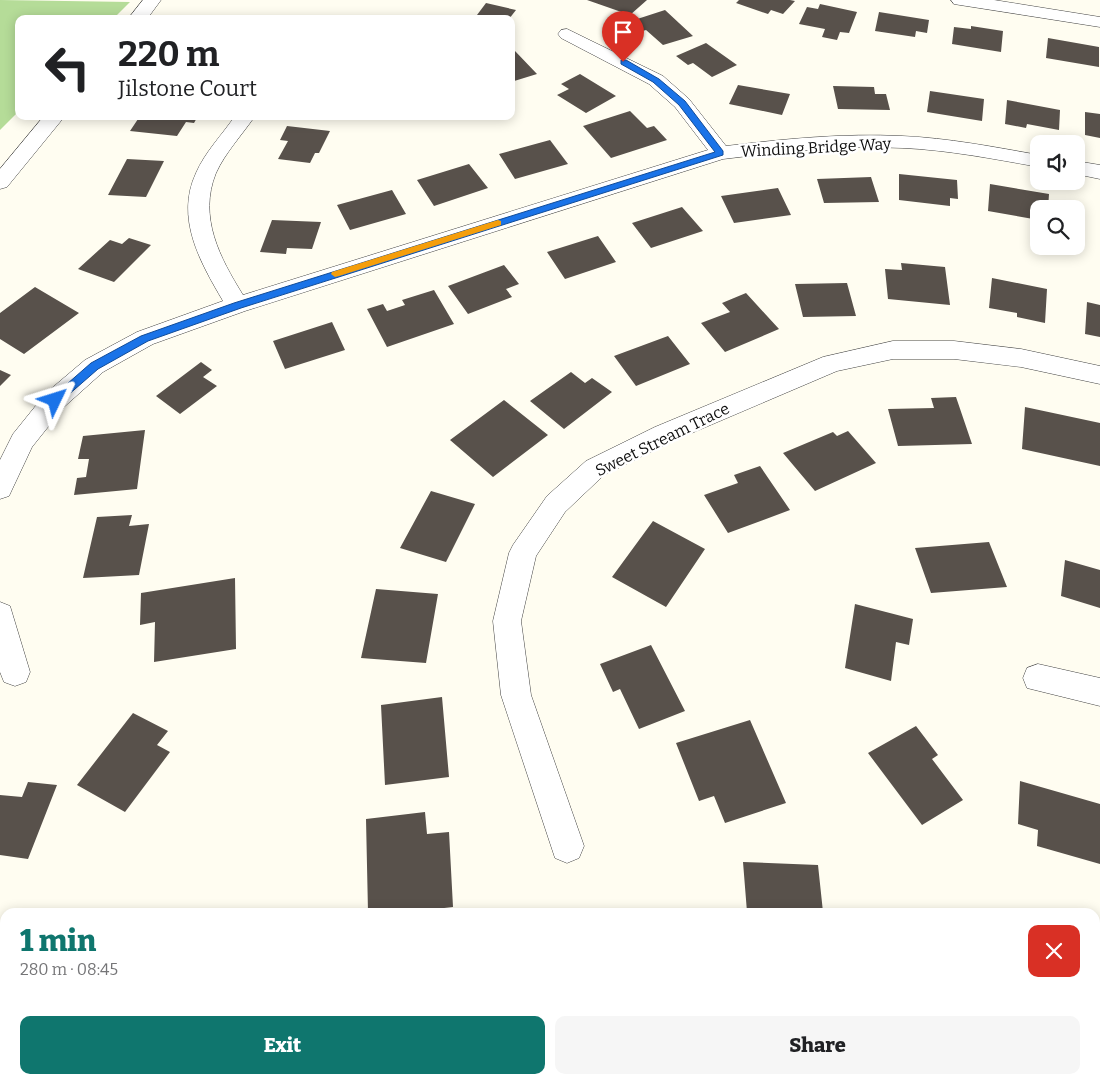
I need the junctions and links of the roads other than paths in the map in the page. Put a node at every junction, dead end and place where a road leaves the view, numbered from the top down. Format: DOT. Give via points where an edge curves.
graph roads {
  1 [pos="152,0"];
  2 [pos="960,0"];
  3 [pos="140,15"];
  4 [pos="1100,22"];
  5 [pos="567,34"];
  6 [pos="52,120"];
  7 [pos="242,120"];
  8 [pos="720,153"];
  9 [pos="1030,160"];
  10 [pos="1085,170"];
  11 [pos="1100,172"];
  12 [pos="0,182"];
  13 [pos="237,305"];
  14 [pos="1100,375"];
  15 [pos="0,488"];
  16 [pos="0,615"];
  17 [pos="14,672"];
  18 [pos="1038,678"];
  19 [pos="1100,692"];
  20 [pos="567,846"];
  1 -- 3 [label="street"];
  2 -- 4 [label="street"];
  5 -- 8 [label="street" via="656,80 682,103"];
  6 -- 12 [label="street"];
  7 -- 13 [label="street" via="206,174 197,207 202,236 212,264"];
  8 -- 9 [label="street, Winding Bridge Way" via="767,147 884,141 948,146"];
  8 -- 13 [label="street, Winding Bridge Way"];
  10 -- 11 [label="street"];
  13 -- 15 [label="street, Winding Bridge Way" via="145,338 94,366 55,400 22,441"];
  14 -- 20 [label="street, Sweet Stream Trace" via="992,354 893,350 832,363 664,434 595,468 556,504 523,553 507,621 516,695"];
  16 -- 17 [label="street"];
  18 -- 19 [label="street"];
}
